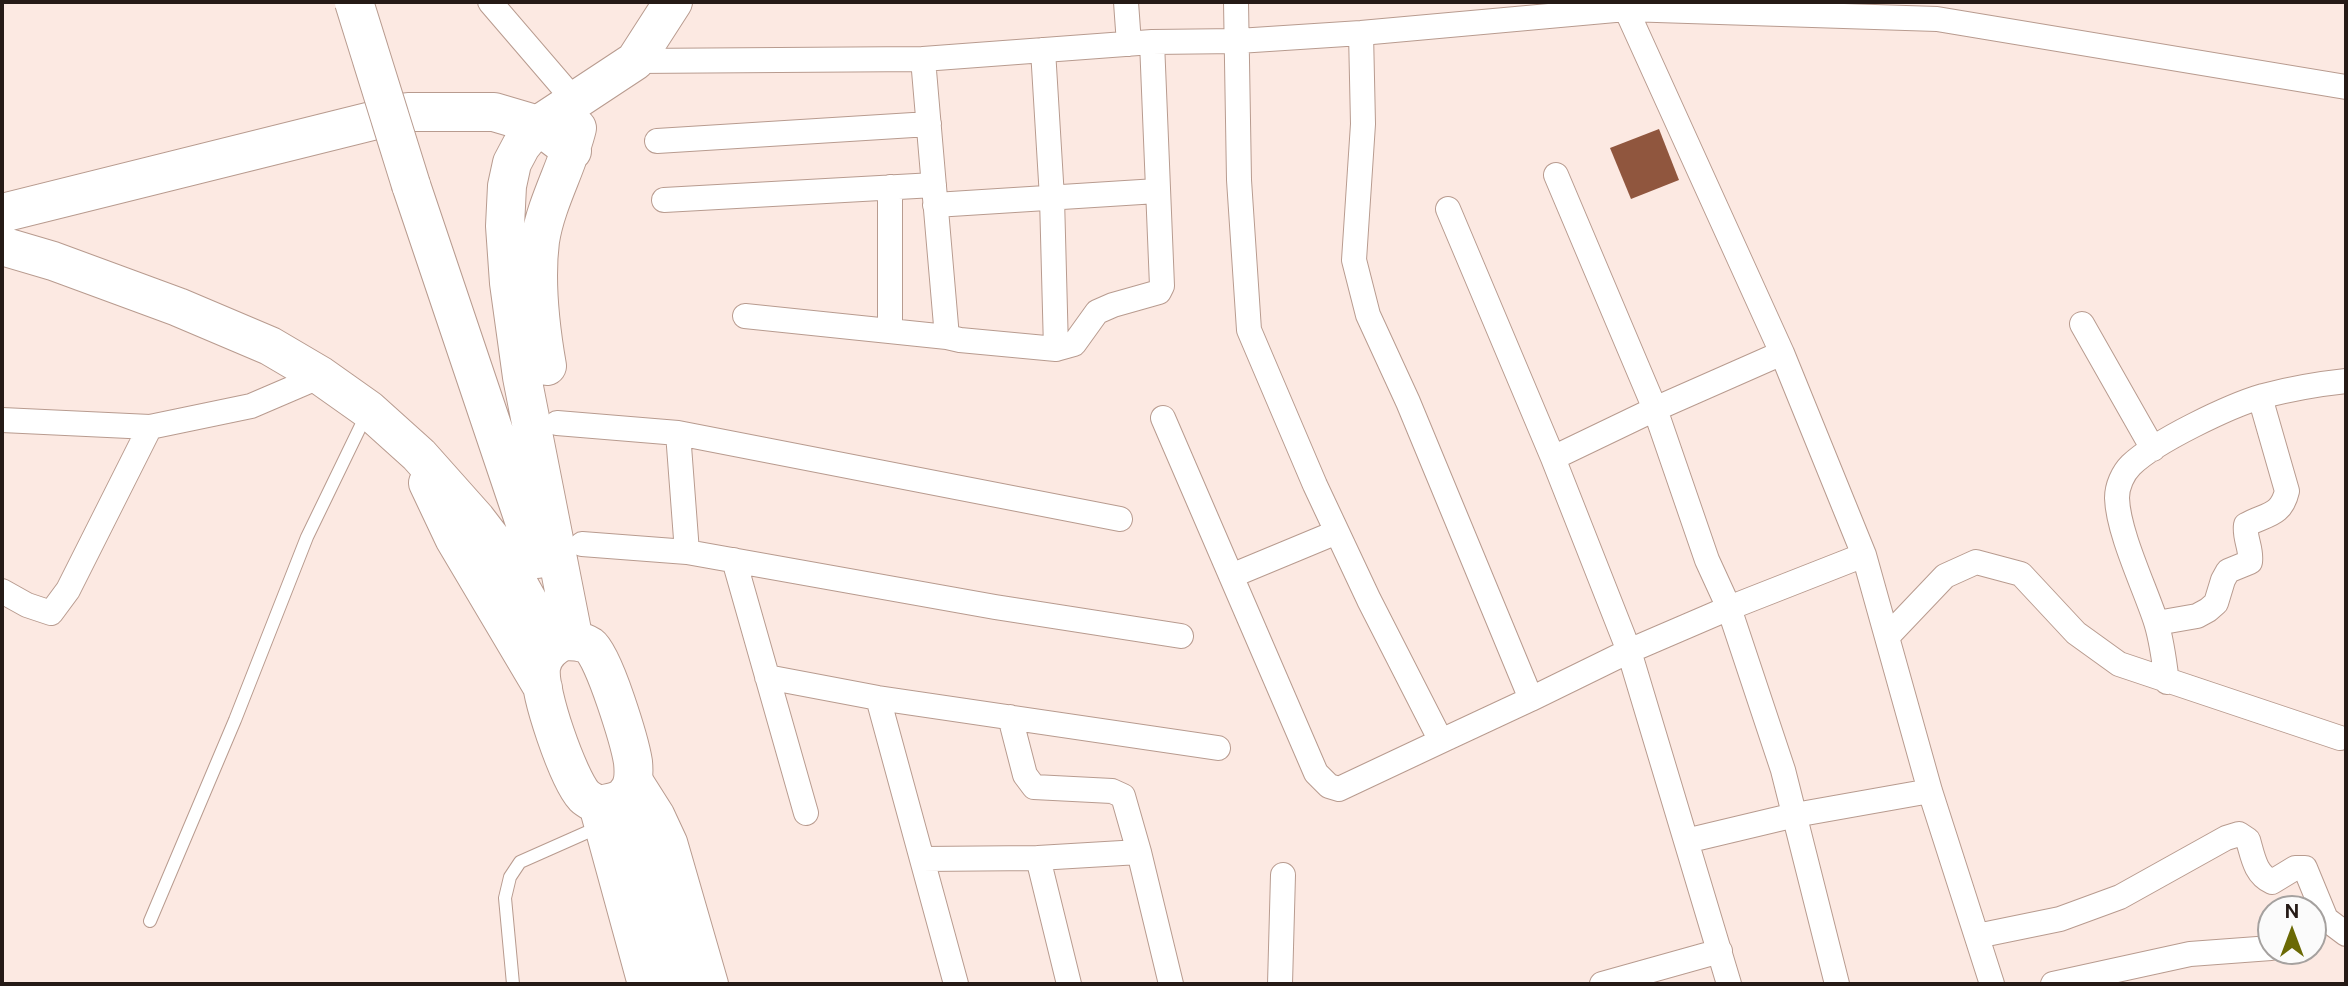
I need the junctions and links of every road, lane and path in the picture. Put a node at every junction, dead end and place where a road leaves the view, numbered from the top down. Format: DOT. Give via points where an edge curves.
graph roads {
  1 [pos="354,2"];
  2 [pos="490,2"];
  3 [pos="673,2"];
  4 [pos="1126,2"];
  5 [pos="1236,2"];
  6 [pos="1625,5"];
  7 [pos="1493,12"];
  8 [pos="1361,33"];
  9 [pos="1238,41"];
  10 [pos="1140,43"];
  11 [pos="1043,50"];
  12 [pos="923,59"];
  13 [pos="635,61"];
  14 [pos="2346,87"];
  15 [pos="575,102"];
  16 [pos="929,124"];
  17 [pos="538,125"];
  18 [pos="657,141"];
  19 [pos="572,151"];
  20 [pos="1556,175"];
  21 [pos="890,187"];
  22 [pos="1157,191"];
  23 [pos="935,195"];
  24 [pos="1052,198"];
  25 [pos="664,200"];
  26 [pos="1448,209"];
  27 [pos="2,214"];
  28 [pos="2,246"];
  29 [pos="745,316"];
  30 [pos="2082,324"];
  31 [pos="890,331"];
  32 [pos="947,337"];
  33 [pos="1056,349"];
  34 [pos="1782,353"];
  35 [pos="321,376"];
  36 [pos="2346,382"];
  37 [pos="2260,397"];
  38 [pos="1656,409"];
  39 [pos="369,410"];
  40 [pos="1163,418"];
  41 [pos="2,419"];
  42 [pos="557,423"];
  43 [pos="150,427"];
  44 [pos="678,433"];
  45 [pos="2153,449"];
  46 [pos="419,455"];
  47 [pos="1553,458"];
  48 [pos="1120,519"];
  49 [pos="1337,532"];
  50 [pos="582,544"];
  51 [pos="687,552"];
  52 [pos="1864,555"];
  53 [pos="734,560"];
  54 [pos="1231,576"];
  55 [pos="2,591"];
  56 [pos="1729,608"];
  57 [pos="2157,623"];
  58 [pos="1181,636"];
  59 [pos="1887,636"];
  60 [pos="572,645"];
  61 [pos="1629,652"];
  62 [pos="767,677"];
  63 [pos="2167,682"];
  64 [pos="543,688"];
  65 [pos="878,698"];
  66 [pos="1531,699"];
  67 [pos="1010,717"];
  68 [pos="2340,738"];
  69 [pos="1441,741"];
  70 [pos="1218,748"];
  71 [pos="1930,791"];
  72 [pos="615,799"];
  73 [pos="806,813"];
  74 [pos="1795,815"];
  75 [pos="1686,841"];
  76 [pos="1139,852"];
  77 [pos="1038,858"];
  78 [pos="922,859"];
  79 [pos="1283,875"];
  80 [pos="150,921"];
  81 [pos="2346,934"];
  82 [pos="1977,936"];
  83 [pos="2257,949"];
  84 [pos="1720,951"];
  85 [pos="1643,979"];
  86 [pos="513,984"];
  87 [pos="647,984"];
  88 [pos="684,984"];
  89 [pos="713,984"];
  90 [pos="956,984"];
  91 [pos="1069,984"];
  92 [pos="1171,984"];
  93 [pos="1280,984"];
  94 [pos="1602,984"];
  95 [pos="1729,984"];
  96 [pos="1837,984"];
  97 [pos="1992,984"];
  98 [pos="2053,984"];
  1 -- 60 [label="main road, bridge" via="411,185"];
  2 -- 15 [label="street"];
  3 -- 13 [label="main road"];
  4 -- 10 [label="street"];
  5 -- 9 [label="street"];
  6 -- 7 [label="street"];
  6 -- 14 [label="street" via="1937,19"];
  6 -- 34 [label="street"];
  7 -- 8 [label="street"];
  8 -- 9 [label="street"];
  8 -- 66 [label="street" via="1363,124 1354,260 1368,315"];
  9 -- 10 [label="street"];
  9 -- 49 [label="street" via="1239,180 1249,330"];
  10 -- 11 [label="street"];
  10 -- 22 [label="street"];
  11 -- 12 [label="street"];
  11 -- 24 [label="street"];
  12 -- 13 [label="street"];
  12 -- 16 [label="street"];
  13 -- 15 [label="main road"];
  15 -- 17 [label="main road"];
  15 -- 19 [label="main road" via="578,127"];
  16 -- 18 [label="street"];
  16 -- 23 [label="street"];
  17 -- 19 [label="main road"];
  17 -- 27 [label="main road" via="494,112 408,112"];
  17 -- 60 [label="main road" via="512,163 505,226 522,377"];
  19 -- 42 [label="main road" via="540,241 541,318"];
  20 -- 38 [label="street"];
  21 -- 23 [label="street"];
  21 -- 25 [label="street"];
  21 -- 31 [label="street"];
  22 -- 24 [label="street"];
  22 -- 33 [label="street" via="1159,292 1097,312 1074,344"];
  23 -- 24 [label="street"];
  23 -- 32 [label="street"];
  24 -- 33 [label="street"];
  26 -- 47 [label="street"];
  28 -- 35 [label="main road" via="178,307 270,346"];
  29 -- 31 [label="street"];
  30 -- 45 [label="street"];
  31 -- 32 [label="street"];
  32 -- 33 [label="street"];
  34 -- 38 [label="street"];
  34 -- 52 [label="street"];
  35 -- 39 [label="main road"];
  35 -- 43 [label="street" via="251,406"];
  36 -- 37 [label="street"];
  37 -- 45 [label="street" via="2194,425"];
  37 -- 57 [label="street" via="2287,491 2284,503 2246,525 2250,562 2228,571 2216,603 2197,616"];
  38 -- 47 [label="street"];
  38 -- 56 [label="street" via="1707,560"];
  39 -- 46 [label="main road"];
  39 -- 80 [label="lane" via="307,537"];
  40 -- 54 [label="street"];
  41 -- 43 [label="street"];
  42 -- 44 [label="street"];
  42 -- 50 [label="main road"];
  43 -- 55 [label="street" via="68,590 51,613"];
  44 -- 48 [label="street"];
  44 -- 51 [label="street"];
  45 -- 57 [label="street" via="2130,466 2117,497 2121,523"];
  46 -- 60 [label="main road" via="476,519"];
  46 -- 64 [label="main road" via="432,495 454,538"];
  47 -- 61 [label="street"];
  49 -- 54 [label="street"];
  49 -- 69 [label="street"];
  50 -- 51 [label="street"];
  50 -- 60 [label="main road" via="591,590"];
  51 -- 53 [label="street"];
  52 -- 56 [label="street"];
  52 -- 59 [label="street"];
  53 -- 58 [label="street"];
  53 -- 62 [label="street"];
  54 -- 69 [label="street" via="1316,773 1329,786 1339,789"];
  56 -- 61 [label="street"];
  56 -- 74 [label="street"];
  57 -- 63 [label="street"];
  59 -- 63 [label="street" via="1945,576 1976,562 2021,574 2076,633 2119,664"];
  59 -- 71 [label="street"];
  60 -- 64 [label="main road" via="541,668"];
  60 -- 72 [label="main road" via="607,676 632,760"];
  61 -- 66 [label="street"];
  61 -- 75 [label="street"];
  62 -- 65 [label="street"];
  62 -- 73 [label="street"];
  63 -- 68 [label="street"];
  64 -- 72 [label="main road" via="557,738 584,795"];
  65 -- 67 [label="street"];
  65 -- 78 [label="street"];
  66 -- 69 [label="street"];
  67 -- 70 [label="street"];
  67 -- 76 [label="street" via="1025,775 1034,787 1120,793"];
  71 -- 74 [label="street"];
  71 -- 82 [label="street"];
  72 -- 86 [label="lane" via="520,862 510,877 505,898"];
  72 -- 87 [label="main road"];
  72 -- 88 [label="main road"];
  72 -- 89 [label="street" via="660,814"];
  74 -- 75 [label="street"];
  74 -- 96 [label="street"];
  75 -- 84 [label="street"];
  76 -- 77 [label="street"];
  76 -- 92 [label="street"];
  77 -- 78 [label="street"];
  77 -- 91 [label="street"];
  78 -- 90 [label="street"];
  79 -- 93 [label="street"];
  81 -- 82 [label="street" via="2326,919 2305,868 2295,868 2272,882 2262,878 2248,840 2239,834 2120,897 2060,919"];
  82 -- 97 [label="street"];
  83 -- 98 [label="street" via="2190,954"];
  84 -- 85 [label="street"];
  84 -- 95 [label="street"];
  85 -- 94 [label="street"];
}
